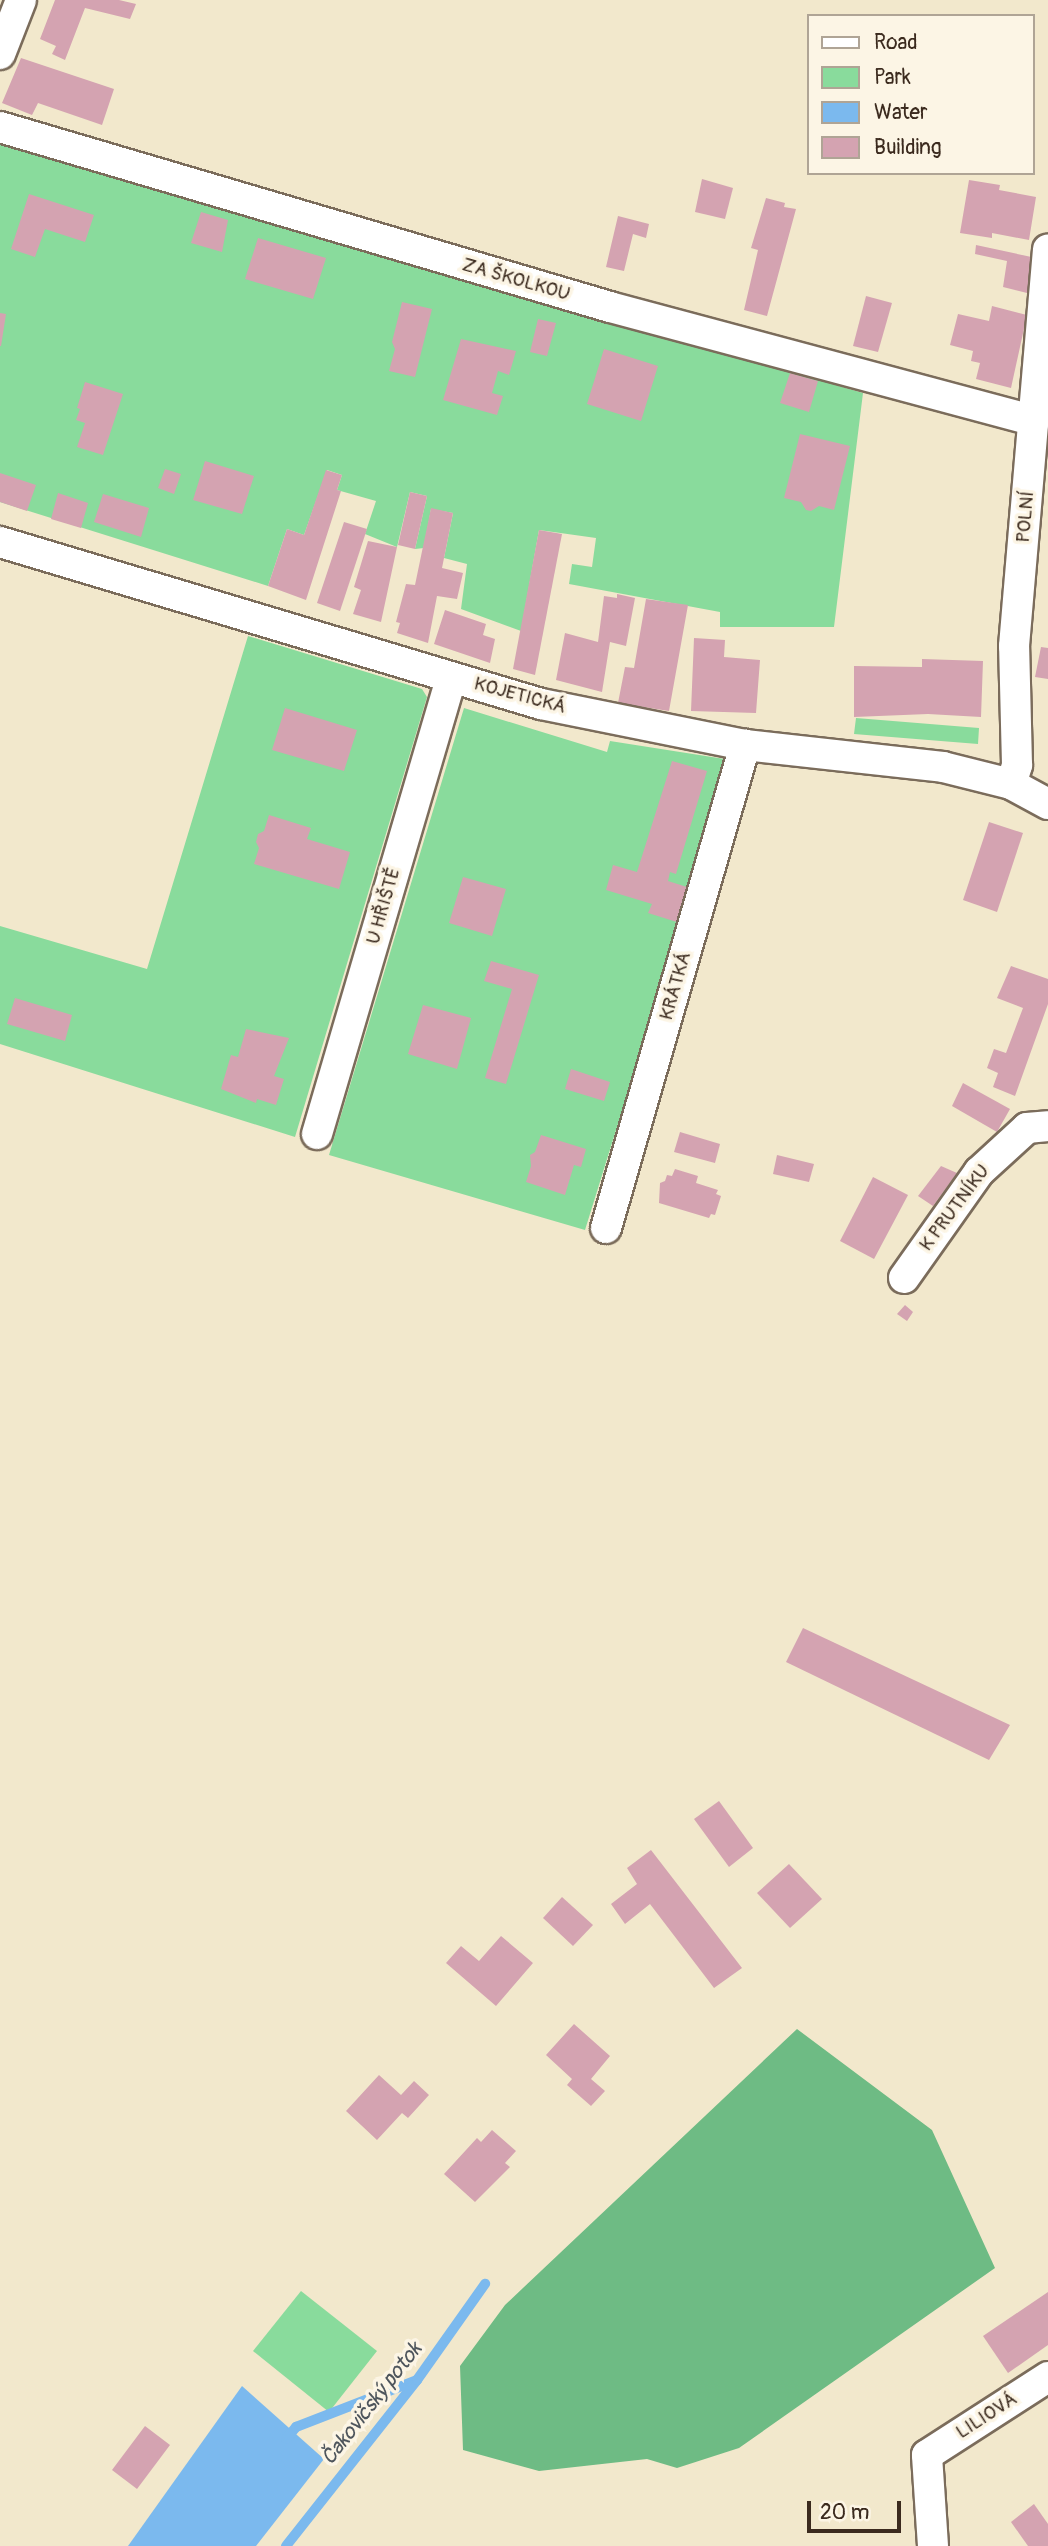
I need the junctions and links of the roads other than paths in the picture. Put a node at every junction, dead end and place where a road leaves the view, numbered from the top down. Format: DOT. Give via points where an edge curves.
graph roads {
  1 [pos="21,0"];
  2 [pos="0,54"];
  3 [pos="0,127"];
  4 [pos="1048,249"];
  5 [pos="1034,421"];
  6 [pos="0,542"];
  7 [pos="451,678"];
  8 [pos="746,745"];
  9 [pos="1011,784"];
  10 [pos="1048,804"];
  11 [pos="1048,1126"];
  12 [pos="317,1134"];
  13 [pos="606,1228"];
  14 [pos="904,1278"];
  15 [pos="1048,2376"];
  16 [pos="933,2546"];
  1 -- 2 [label="street"];
  3 -- 5 [label="street, ZA ŠKOLKOU" via="610,307"];
  4 -- 5 [label="street, POLNÍ"];
  5 -- 9 [label="street, POLNÍ" via="1014,646 1017,765"];
  6 -- 7 [label="street, KOJETICKÁ"];
  7 -- 8 [label="street, KOJETICKÁ" via="541,704"];
  7 -- 12 [label="street, U HŘIŠTĚ"];
  8 -- 9 [label="street, KOJETICKÁ" via="943,767"];
  8 -- 13 [label="street, KRÁTKÁ"];
  9 -- 10 [label="street, KOJETICKÁ"];
  11 -- 14 [label="street, K PRUTNÍKU" via="1027,1128 979,1172"];
  15 -- 16 [label="street, LILIOVÁ" via="927,2455"];
}
